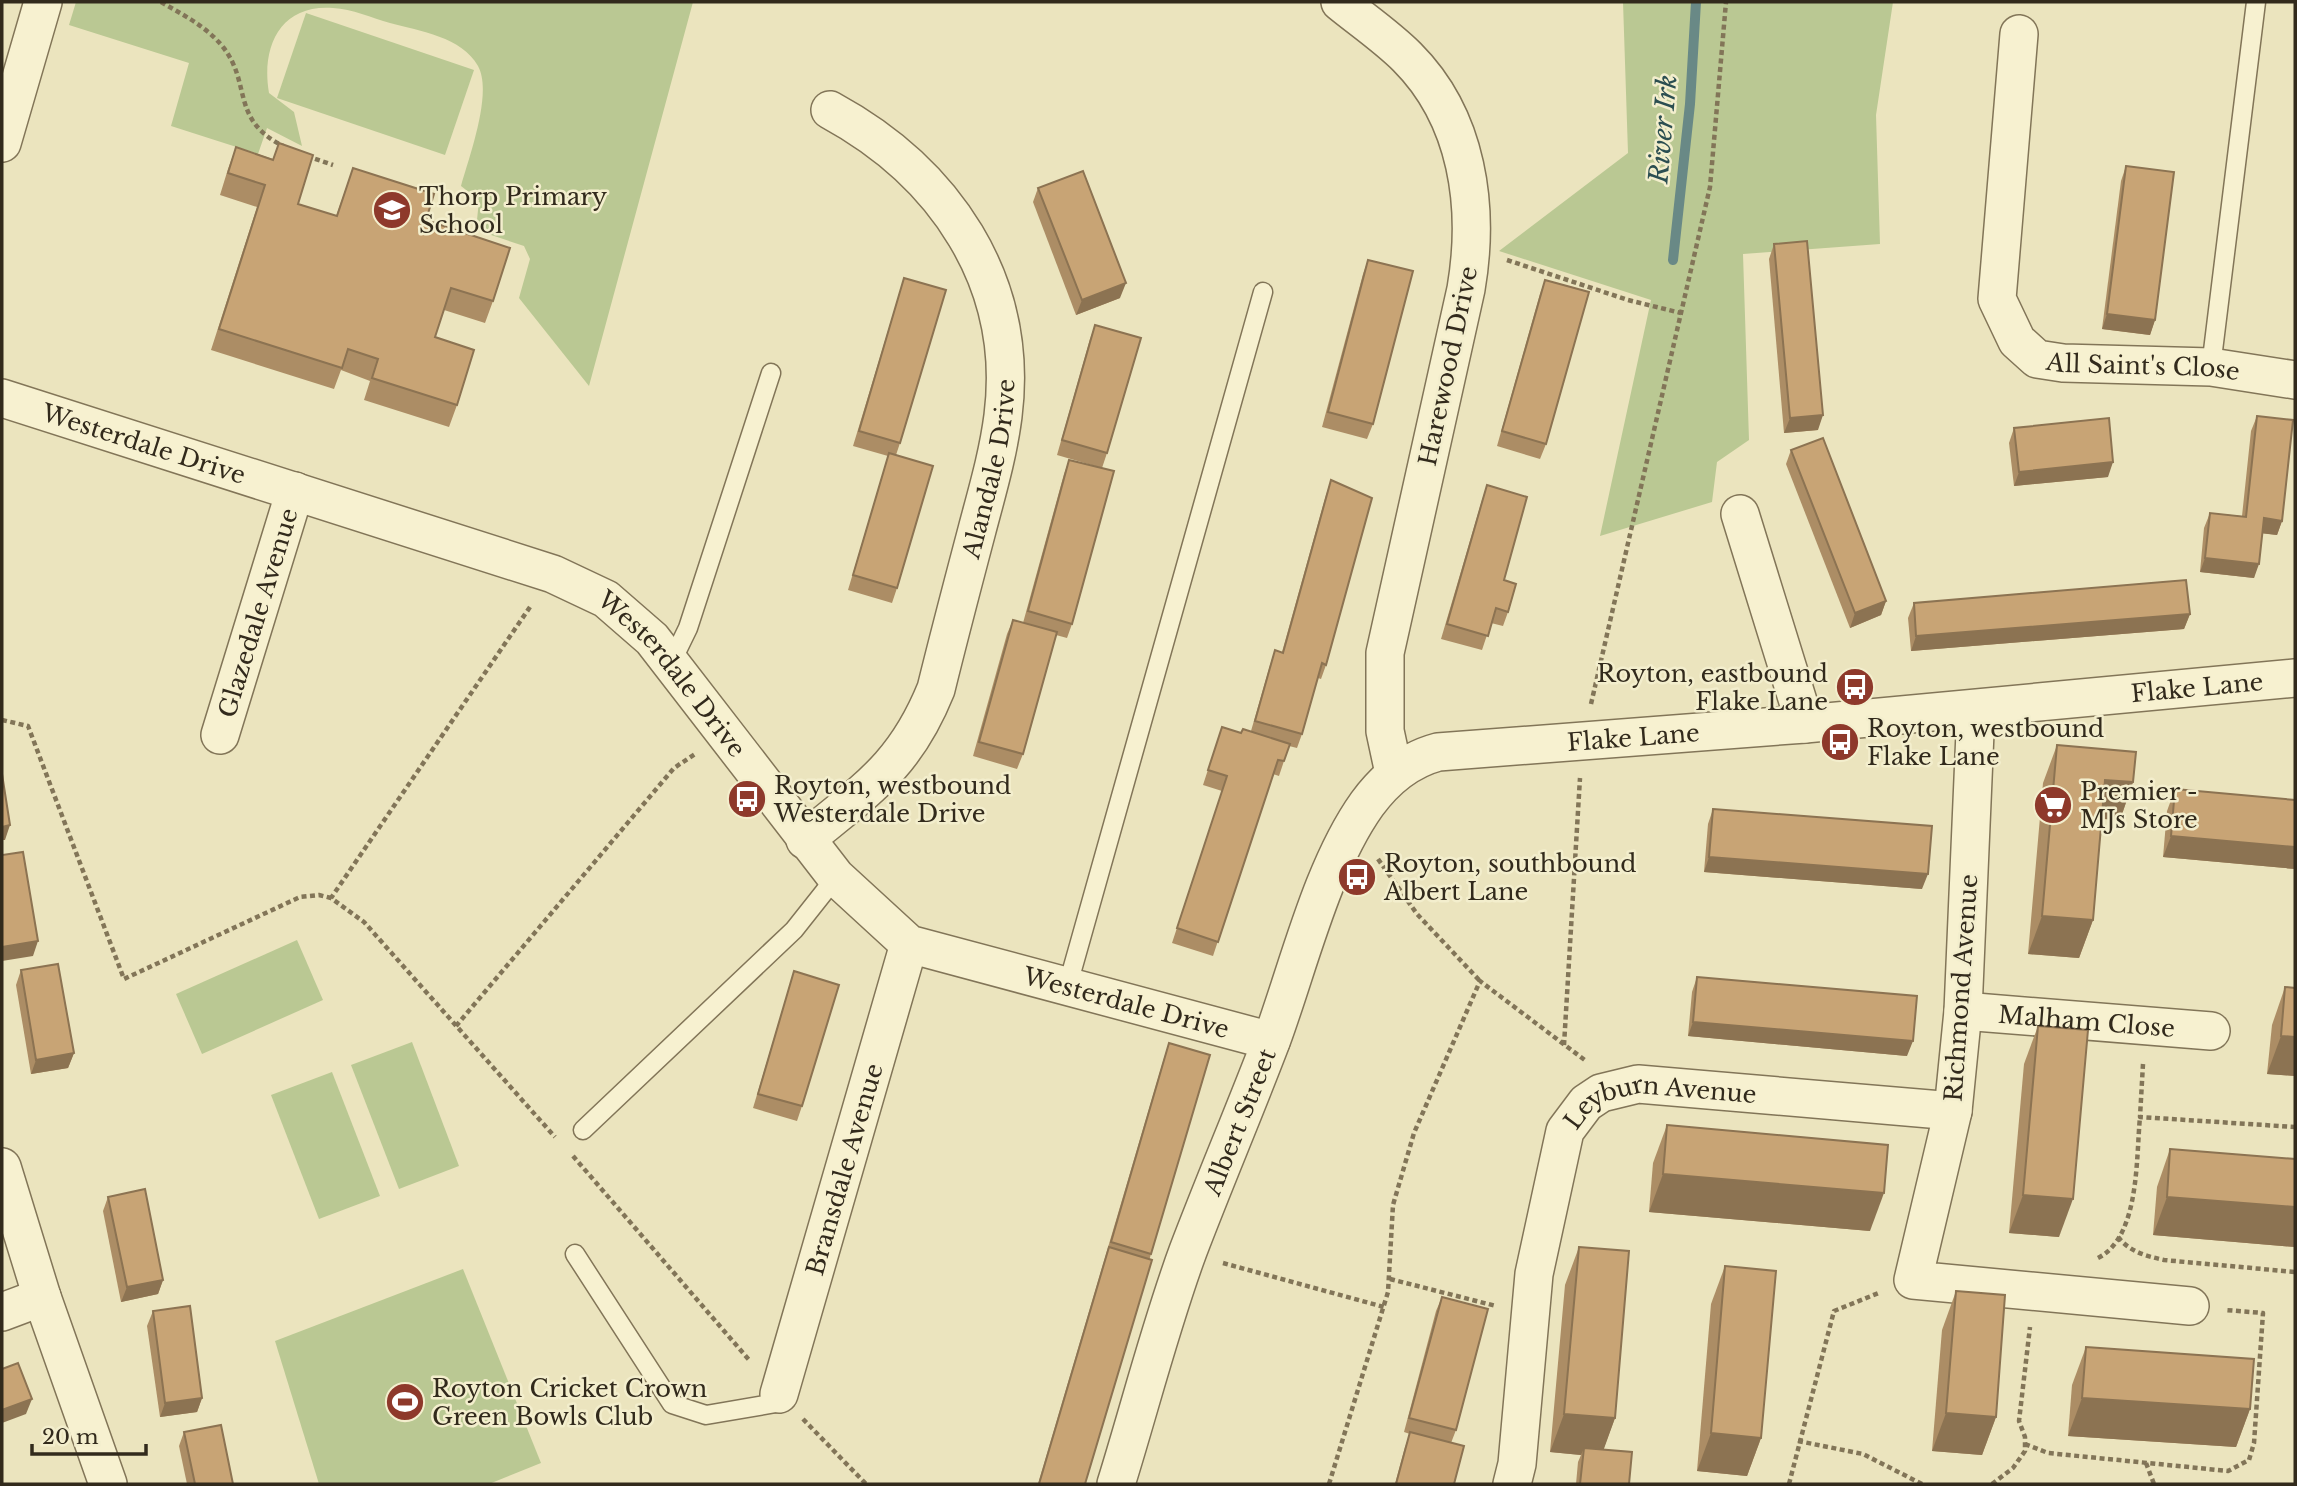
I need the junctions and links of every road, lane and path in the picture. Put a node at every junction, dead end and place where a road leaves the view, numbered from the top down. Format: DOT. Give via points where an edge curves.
graph roads {
  1 [pos="43,2"];
  2 [pos="161,2"];
  3 [pos="1339,2"];
  4 [pos="1726,2"];
  5 [pos="2256,2"];
  6 [pos="2019,34"];
  7 [pos="830,110"];
  8 [pos="2,143"];
  9 [pos="288,148"];
  10 [pos="298,153"];
  11 [pos="333,165"];
  12 [pos="1472,250"];
  13 [pos="1263,292"];
  14 [pos="1681,313"];
  15 [pos="2211,367"];
  16 [pos="771,373"];
  17 [pos="2295,380"];
  18 [pos="2,398"];
  19 [pos="295,491"];
  20 [pos="1740,514"];
  21 [pos="553,573"];
  22 [pos="671,663"];
  23 [pos="2295,678"];
  24 [pos="1976,709"];
  25 [pos="2,720"];
  26 [pos="1805,724"];
  27 [pos="725,734"];
  28 [pos="220,735"];
  29 [pos="1583,741"];
  30 [pos="1394,774"];
  31 [pos="1348,835"];
  32 [pos="806,840"];
  33 [pos="836,877"];
  34 [pos="331,898"];
  35 [pos="909,944"];
  36 [pos="1480,981"];
  37 [pos="1067,988"];
  38 [pos="1963,1011"];
  39 [pos="456,1026"];
  40 [pos="2146,1026"];
  41 [pos="2211,1031"];
  42 [pos="1271,1041"];
  43 [pos="1564,1045"];
  44 [pos="1601,1093"];
  45 [pos="1953,1111"];
  46 [pos="2140,1117"];
  47 [pos="2295,1126"];
  48 [pos="583,1130"];
  49 [pos="2,1167"];
  50 [pos="2118,1237"];
  51 [pos="575,1254"];
  52 [pos="1188,1254"];
  53 [pos="2295,1272"];
  54 [pos="1390,1279"];
  55 [pos="1913,1280"];
  56 [pos="2046,1292"];
  57 [pos="42,1297"];
  58 [pos="2190,1306"];
  59 [pos="1384,1307"];
  60 [pos="2,1312"];
  61 [pos="1530,1315"];
  62 [pos="779,1394"];
  63 [pos="1798,1441"];
  64 [pos="2025,1444"];
  65 [pos="2146,1463"];
  66 [pos="108,1484"];
  67 [pos="866,1484"];
  68 [pos="1116,1484"];
  69 [pos="1329,1484"];
  70 [pos="1512,1484"];
  71 [pos="1789,1484"];
  72 [pos="1923,1484"];
  73 [pos="1992,1484"];
  74 [pos="2154,1484"];
  1 -- 8 [label="street"];
  2 -- 9 [label="path" via="202,26 223,48 236,71 249,119 268,139"];
  3 -- 12 [label="street, Harewood Drive" via="1407,57 1444,109 1472,198"];
  4 -- 14 [label="path" via="1710,187"];
  5 -- 15 [label="lane"];
  6 -- 15 [label="street, All Saint's Close" via="1997,299 2004,319 2017,341 2038,359"];
  7 -- 32 [label="street, Alandale Drive" via="899,154 945,204 974,250 990,289 1005,372 996,456 924,718 889,771"];
  10 -- 11 [label="path"];
  12 -- 14 [label="path"];
  12 -- 30 [label="street, Harewood Drive" via="1385,653 1385,731"];
  13 -- 37 [label="lane"];
  14 -- 29 [label="path"];
  15 -- 17 [label="street, All Saint's Close"];
  16 -- 22 [label="lane" via="688,628"];
  18 -- 19 [label="street, Westerdale Drive"];
  19 -- 21 [label="street, Westerdale Drive"];
  19 -- 28 [label="street, Glazedale Avenue"];
  20 -- 26 [label="street"];
  21 -- 22 [label="street, Westerdale Drive" via="606,599 652,639"];
  21 -- 34 [label="path"];
  22 -- 27 [label="street, Westerdale Drive"];
  23 -- 24 [label="street, Flake Lane"];
  24 -- 26 [label="street, Flake Lane"];
  24 -- 38 [label="street, Richmond Avenue"];
  25 -- 34 [label="path" via="28,726 124,979 300,897"];
  26 -- 29 [label="street, Flake Lane"];
  27 -- 32 [label="street, Westerdale Drive"];
  27 -- 39 [label="path" via="674,768"];
  29 -- 30 [label="street, Flake Lane" via="1438,752 1416,758"];
  29 -- 43 [label="path"];
  30 -- 31 [label="street, Albert Street" via="1368,802"];
  31 -- 36 [label="path" via="1371,846 1417,914"];
  31 -- 42 [label="street, Albert Street"];
  32 -- 33 [label="street, Westerdale Drive"];
  33 -- 35 [label="street, Westerdale Drive"];
  33 -- 48 [label="lane" via="794,930"];
  34 -- 39 [label="path" via="363,922"];
  35 -- 37 [label="street, Westerdale Drive"];
  35 -- 62 [label="street, Bransdale Avenue"];
  36 -- 43 [label="path"];
  36 -- 54 [label="path" via="1414,1133 1394,1205"];
  37 -- 42 [label="street, Westerdale Drive"];
  38 -- 40 [label="street, Malham Close"];
  38 -- 45 [label="street, Richmond Avenue"];
  39 -- 62 [label="path"];
  40 -- 41 [label="street, Malham Close"];
  40 -- 46 [label="path"];
  42 -- 52 [label="street, Albert Street"];
  43 -- 44 [label="path" via="1587,1062"];
  44 -- 45 [label="street, Leyburn Avenue" via="1638,1083"];
  44 -- 61 [label="street, Leyburn Avenue" via="1586,1103 1565,1131 1534,1274"];
  45 -- 55 [label="street, Richmond Avenue"];
  46 -- 47 [label="path"];
  46 -- 50 [label="path" via="2132,1209"];
  49 -- 57 [label="street"];
  50 -- 53 [label="path" via="2135,1251 2164,1260"];
  50 -- 56 [label="path" via="2103,1255"];
  51 -- 62 [label="lane" via="672,1405 706,1415 775,1403"];
  52 -- 59 [label="path"];
  52 -- 68 [label="street, Albert Street"];
  54 -- 59 [label="path"];
  54 -- 61 [label="path"];
  55 -- 56 [label="street"];
  55 -- 63 [label="path" via="1834,1311"];
  56 -- 58 [label="street"];
  56 -- 64 [label="path" via="2019,1421"];
  57 -- 60 [label="street"];
  57 -- 66 [label="street"];
  58 -- 65 [label="path" via="2263,1313 2249,1460 2228,1471"];
  59 -- 69 [label="path"];
  61 -- 70 [label="street, Leyburn Avenue"];
  62 -- 67 [label="path"];
  63 -- 71 [label="path"];
  63 -- 72 [label="path" via="1863,1454"];
  64 -- 65 [label="path" via="2048,1453"];
  64 -- 73 [label="path" via="2013,1468"];
  65 -- 74 [label="path"];
}
